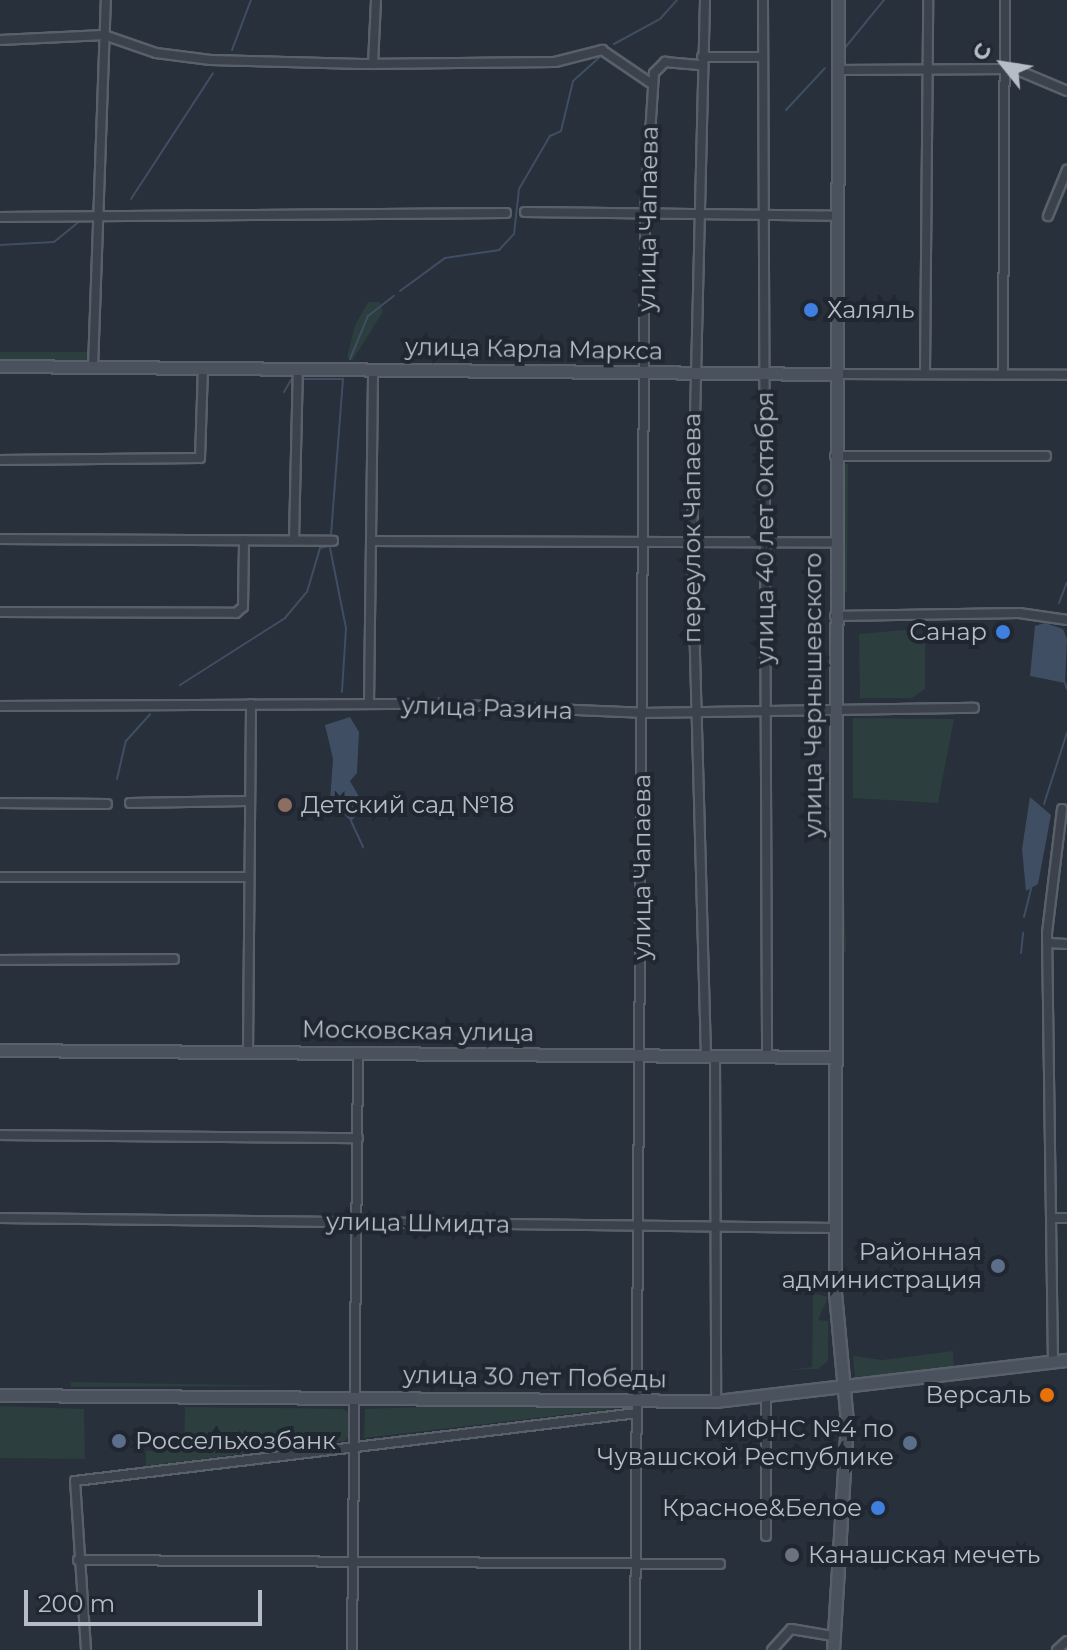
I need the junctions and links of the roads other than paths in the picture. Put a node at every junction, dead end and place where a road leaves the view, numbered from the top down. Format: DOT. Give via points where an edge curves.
graph roads {
  1 [pos="106,0"];
  2 [pos="376,0"];
  3 [pos="705,0"];
  4 [pos="763,0"];
  5 [pos="838,0"];
  6 [pos="928,0"];
  7 [pos="1005,0"];
  8 [pos="104,35"];
  9 [pos="0,40"];
  10 [pos="763,57"];
  11 [pos="702,61"];
  12 [pos="373,64"];
  13 [pos="927,66"];
  14 [pos="1005,68"];
  15 [pos="837,70"];
  16 [pos="652,84"];
  17 [pos="1067,91"];
  18 [pos="1067,170"];
  19 [pos="525,212"];
  20 [pos="645,212"];
  21 [pos="506,213"];
  22 [pos="98,214"];
  23 [pos="696,214"];
  24 [pos="762,215"];
  25 [pos="839,216"];
  26 [pos="1048,216"];
  27 [pos="0,217"];
  28 [pos="0,366"];
  29 [pos="93,368"];
  30 [pos="203,368"];
  31 [pos="298,369"];
  32 [pos="373,369"];
  33 [pos="646,372"];
  34 [pos="693,372"];
  35 [pos="925,372"];
  36 [pos="764,373"];
  37 [pos="837,374"];
  38 [pos="1003,374"];
  39 [pos="1067,375"];
  40 [pos="835,456"];
  41 [pos="1046,456"];
  42 [pos="0,460"];
  43 [pos="0,539"];
  44 [pos="244,540"];
  45 [pos="294,540"];
  46 [pos="333,541"];
  47 [pos="372,541"];
  48 [pos="764,543"];
  49 [pos="835,543"];
  50 [pos="692,545"];
  51 [pos="643,547"];
  52 [pos="0,612"];
  53 [pos="835,616"];
  54 [pos="1067,620"];
  55 [pos="251,704"];
  56 [pos="369,704"];
  57 [pos="0,706"];
  58 [pos="974,708"];
  59 [pos="765,711"];
  60 [pos="835,711"];
  61 [pos="692,712"];
  62 [pos="642,713"];
  63 [pos="247,801"];
  64 [pos="0,803"];
  65 [pos="130,803"];
  66 [pos="107,804"];
  67 [pos="1062,809"];
  68 [pos="0,877"];
  69 [pos="248,877"];
  70 [pos="1048,943"];
  71 [pos="1067,944"];
  72 [pos="174,959"];
  73 [pos="0,960"];
  74 [pos="0,1050"];
  75 [pos="248,1052"];
  76 [pos="358,1053"];
  77 [pos="641,1055"];
  78 [pos="710,1056"];
  79 [pos="767,1056"];
  80 [pos="835,1057"];
  81 [pos="0,1135"];
  82 [pos="358,1138"];
  83 [pos="0,1218"];
  84 [pos="1051,1218"];
  85 [pos="1067,1218"];
  86 [pos="358,1223"];
  87 [pos="639,1227"];
  88 [pos="715,1227"];
  89 [pos="835,1228"];
  90 [pos="1067,1360"];
  91 [pos="1053,1362"];
  92 [pos="843,1390"];
  93 [pos="0,1395"];
  94 [pos="356,1398"];
  95 [pos="766,1399"];
  96 [pos="716,1401"];
  97 [pos="637,1407"];
  98 [pos="355,1449"];
  99 [pos="766,1536"];
  100 [pos="78,1560"];
  101 [pos="355,1562"];
  102 [pos="637,1562"];
  103 [pos="720,1564"];
  104 [pos="833,1636"];
  105 [pos="1067,1641"];
  106 [pos="86,1650"];
  107 [pos="352,1650"];
  108 [pos="635,1650"];
  109 [pos="772,1650"];
  110 [pos="833,1650"];
  111 [pos="1057,1650"];
  1 -- 8 [label="street"];
  2 -- 12 [label="street"];
  3 -- 11 [label="street, переулок Чапаева"];
  4 -- 10 [label="street, улица 40 лет Октября"];
  5 -- 15 [label="street, улица Чернышевского"];
  6 -- 13 [label="street"];
  7 -- 14 [label="street"];
  8 -- 9 [label="street"];
  8 -- 12 [label="street" via="156,53 211,60"];
  8 -- 22 [label="street"];
  10 -- 11 [label="street"];
  10 -- 24 [label="street, улица 40 лет Октября"];
  11 -- 16 [label="street" via="665,62"];
  11 -- 23 [label="street, переулок Чапаева"];
  12 -- 16 [label="street" via="555,62 602,50"];
  13 -- 14 [label="street"];
  13 -- 15 [label="street"];
  13 -- 35 [label="street"];
  14 -- 17 [label="street"];
  14 -- 38 [label="street"];
  15 -- 25 [label="street, улица Чернышевского"];
  16 -- 20 [label="street, улица Чапаева"];
  18 -- 26 [label="street"];
  19 -- 20 [label="street"];
  20 -- 23 [label="street"];
  20 -- 33 [label="street, улица Чапаева"];
  21 -- 22 [label="street"];
  22 -- 27 [label="street"];
  22 -- 29 [label="street"];
  23 -- 24 [label="street"];
  23 -- 34 [label="street, переулок Чапаева"];
  24 -- 25 [label="street"];
  24 -- 36 [label="street, улица 40 лет Октября"];
  25 -- 37 [label="street, улица Чернышевского"];
  28 -- 29 [label="street, улица Карла Маркса"];
  29 -- 30 [label="street, улица Карла Маркса"];
  30 -- 31 [label="street, улица Карла Маркса"];
  30 -- 42 [label="street" via="200,458"];
  31 -- 32 [label="street, улица Карла Маркса"];
  31 -- 45 [label="street"];
  32 -- 33 [label="street, улица Карла Маркса"];
  32 -- 47 [label="street"];
  33 -- 34 [label="street, улица Карла Маркса"];
  33 -- 51 [label="street, улица Чапаева"];
  34 -- 36 [label="street, улица Карла Маркса"];
  34 -- 50 [label="street, переулок Чапаева"];
  35 -- 37 [label="street, улица Карла Маркса"];
  35 -- 38 [label="street, улица Карла Маркса"];
  36 -- 37 [label="street, улица Карла Маркса"];
  36 -- 48 [label="street, улица 40 лет Октября"];
  37 -- 40 [label="street, улица Чернышевского"];
  38 -- 39 [label="street, улица Карла Маркса"];
  40 -- 41 [label="street"];
  40 -- 49 [label="street, улица Чернышевского"];
  43 -- 44 [label="street"];
  44 -- 45 [label="street"];
  44 -- 52 [label="street" via="243,607 236,613"];
  45 -- 46 [label="street"];
  47 -- 51 [label="street"];
  47 -- 56 [label="street"];
  48 -- 49 [label="street"];
  48 -- 50 [label="street"];
  48 -- 59 [label="street, улица 40 лет Октября"];
  49 -- 53 [label="street, улица Чернышевского"];
  50 -- 51 [label="street"];
  50 -- 61 [label="street, переулок Чапаева"];
  51 -- 62 [label="street, улица Чапаева"];
  53 -- 54 [label="street" via="1019,613"];
  53 -- 60 [label="street, улица Чернышевского"];
  55 -- 56 [label="street, улица Разина"];
  55 -- 57 [label="street, улица Разина"];
  55 -- 63 [label="street"];
  56 -- 62 [label="street, улица Разина"];
  58 -- 60 [label="street, улица Разина"];
  59 -- 60 [label="street, улица Разина"];
  59 -- 61 [label="street, улица Разина"];
  59 -- 79 [label="street, улица 40 лет Октября"];
  60 -- 80 [label="street, улица Чернышевского"];
  61 -- 62 [label="street, улица Разина"];
  61 -- 78 [label="street, переулок Чапаева" via="705,881"];
  62 -- 77 [label="street, улица Чапаева"];
  63 -- 65 [label="street"];
  63 -- 69 [label="street"];
  64 -- 66 [label="street"];
  67 -- 70 [label="street"];
  68 -- 69 [label="street"];
  69 -- 75 [label="street"];
  70 -- 71 [label="street"];
  70 -- 84 [label="street"];
  72 -- 73 [label="street"];
  74 -- 75 [label="street, Московская улица"];
  75 -- 76 [label="street, Московская улица"];
  76 -- 77 [label="street, Московская улица"];
  76 -- 82 [label="street"];
  77 -- 78 [label="street, Московская улица"];
  77 -- 87 [label="street, улица Чапаева"];
  78 -- 79 [label="street, Московская улица"];
  78 -- 88 [label="street, переулок Чапаева"];
  79 -- 80 [label="street, Московская улица"];
  80 -- 89 [label="street, улица Чернышевского"];
  81 -- 82 [label="street"];
  82 -- 86 [label="street"];
  83 -- 86 [label="street, улица Шмидта"];
  84 -- 85 [label="street"];
  84 -- 91 [label="street"];
  86 -- 87 [label="street, улица Шмидта"];
  86 -- 94 [label="street"];
  87 -- 88 [label="street, улица Шмидта"];
  87 -- 97 [label="street, улица Чапаева"];
  88 -- 89 [label="street, улица Шмидта"];
  88 -- 96 [label="street, переулок Чапаева"];
  89 -- 92 [label="street, улица Чернышевского"];
  90 -- 91 [label="street, улица 30 лет Победы"];
  91 -- 92 [label="street, улица 30 лет Победы"];
  92 -- 95 [label="street, улица 30 лет Победы"];
  92 -- 104 [label="street, улица Чернышевского"];
  93 -- 94 [label="street, улица 30 лет Победы"];
  94 -- 97 [label="street, улица 30 лет Победы"];
  94 -- 98 [label="street"];
  95 -- 96 [label="street, улица 30 лет Победы"];
  95 -- 99 [label="street"];
  96 -- 97 [label="street, улица 30 лет Победы"];
  97 -- 98 [label="street, улица 30 лет Победы"];
  97 -- 102 [label="street, улица Чапаева"];
  98 -- 100 [label="street, улица 30 лет Победы" via="75,1481"];
  98 -- 101 [label="street"];
  100 -- 101 [label="street"];
  100 -- 106 [label="street"];
  101 -- 102 [label="street"];
  101 -- 107 [label="street"];
  102 -- 103 [label="street"];
  102 -- 108 [label="street, улица Чапаева"];
  104 -- 109 [label="street" via="791,1629"];
  104 -- 110 [label="street, улица Чернышевского"];
  105 -- 111 [label="street"];
}
